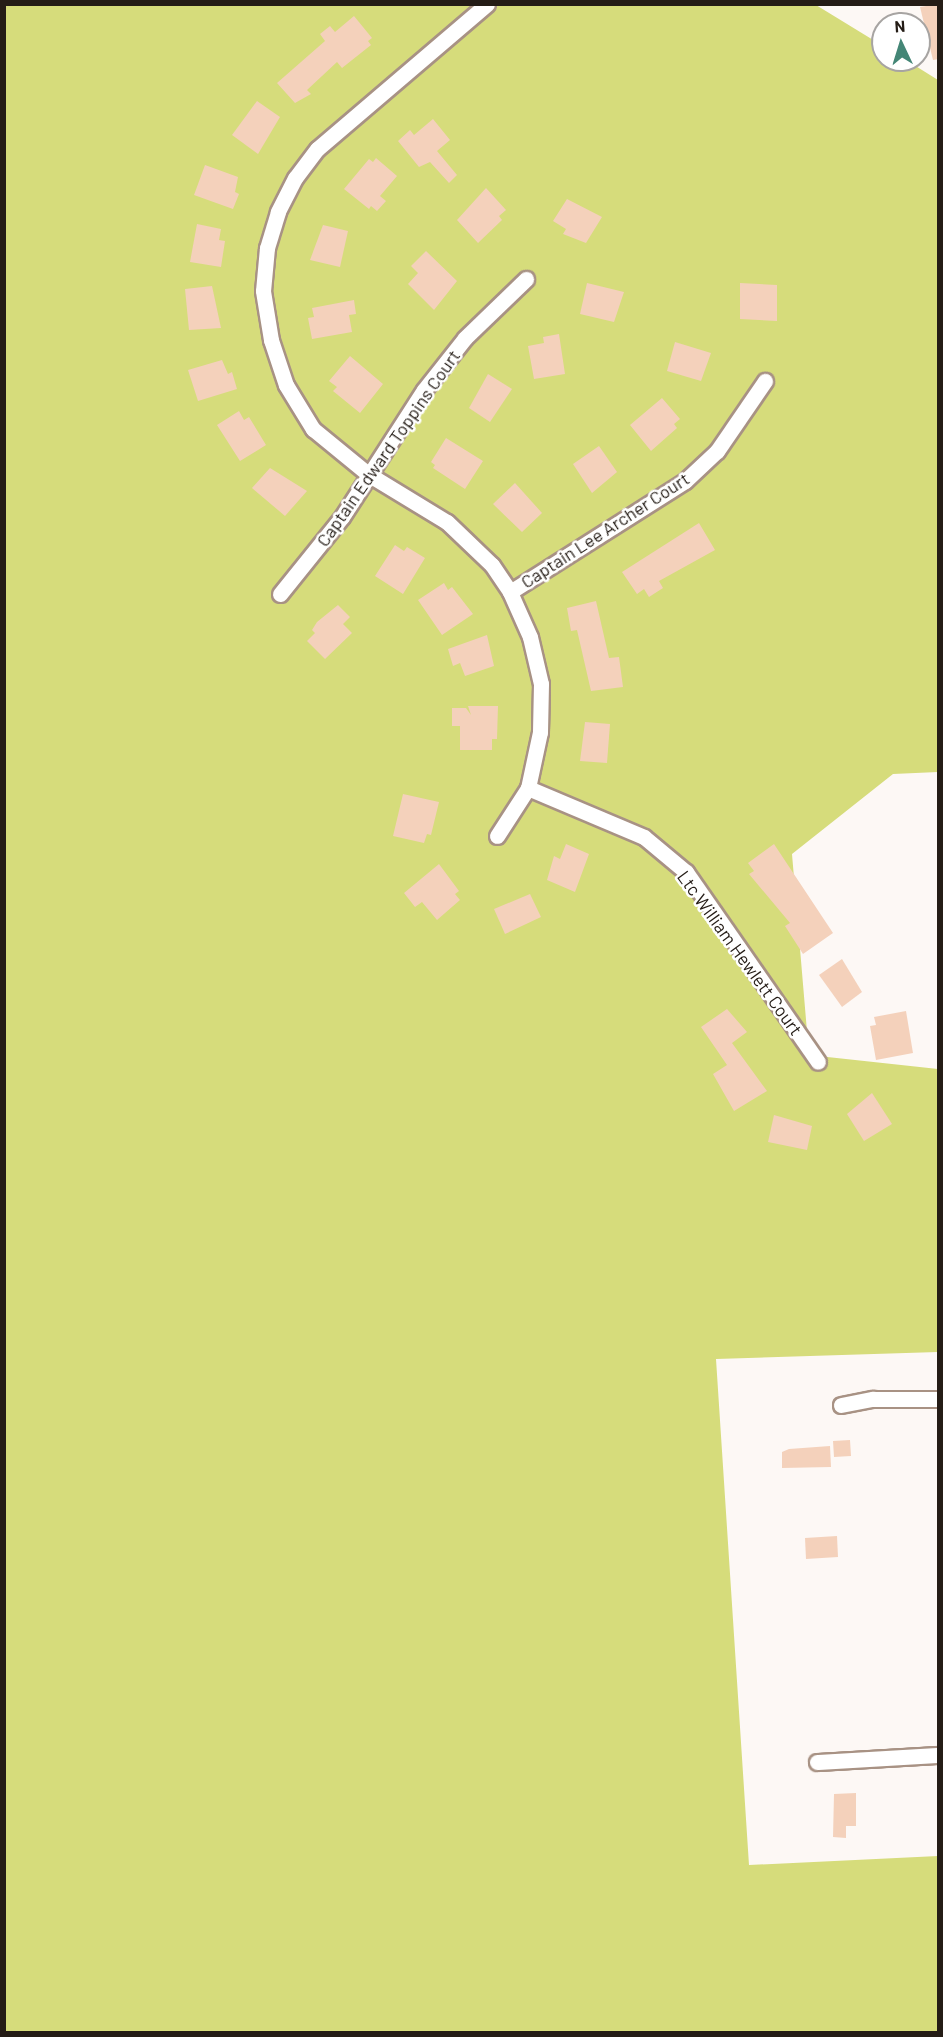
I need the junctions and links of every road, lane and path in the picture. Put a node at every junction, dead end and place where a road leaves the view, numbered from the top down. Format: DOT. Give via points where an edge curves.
graph roads {
  1 [pos="487,4"];
  2 [pos="526,279"];
  3 [pos="765,381"];
  4 [pos="368,474"];
  5 [pos="510,592"];
  6 [pos="280,594"];
  7 [pos="528,788"];
  8 [pos="497,836"];
  9 [pos="818,1062"];
  10 [pos="939,1399"];
  11 [pos="841,1405"];
  12 [pos="939,1755"];
  13 [pos="817,1762"];
  1 -- 4 [label="street" via="317,149 295,178 278,212 267,248 263,291 271,340 286,386 313,429"];
  2 -- 4 [label="street, Captain Edward Toppins Court" via="465,338 424,390"];
  3 -- 5 [label="street, Captain Lee Archer Court" via="717,451 685,481"];
  4 -- 5 [label="street" via="447,522 492,565"];
  4 -- 6 [label="street, Captain Edward Toppins Court" via="342,517"];
  5 -- 7 [label="street" via="530,637 541,684 540,732"];
  7 -- 8 [label="street"];
  7 -- 9 [label="street, Ltc William Hewlett Court" via="644,837 686,872"];
  10 -- 11 [label="street" via="873,1399"];
  12 -- 13 [label="street"];
}
